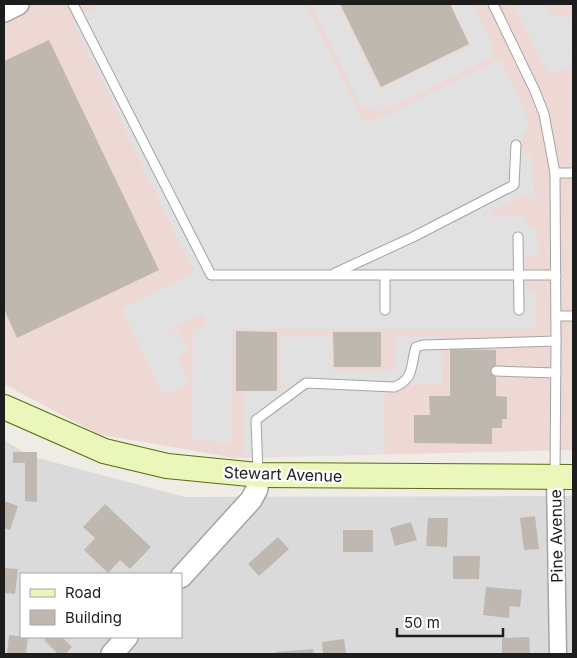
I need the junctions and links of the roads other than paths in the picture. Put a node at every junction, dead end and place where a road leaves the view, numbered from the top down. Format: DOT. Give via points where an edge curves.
graph roads {
  1 [pos="18,4"];
  2 [pos="73,4"];
  3 [pos="493,4"];
  4 [pos="4,11"];
  5 [pos="516,145"];
  6 [pos="555,173"];
  7 [pos="573,173"];
  8 [pos="518,237"];
  9 [pos="332,275"];
  10 [pos="385,275"];
  11 [pos="519,275"];
  12 [pos="556,275"];
  13 [pos="385,310"];
  14 [pos="519,310"];
  15 [pos="556,316"];
  16 [pos="573,316"];
  17 [pos="556,341"];
  18 [pos="496,371"];
  19 [pos="556,374"];
  20 [pos="4,407"];
  21 [pos="258,475"];
  22 [pos="564,477"];
  23 [pos="182,576"];
  24 [pos="127,638"];
  25 [pos="112,654"];
  26 [pos="558,654"];
  1 -- 4 [label="street"];
  2 -- 9 [label="lane" via="211,275"];
  3 -- 6 [label="lane" via="544,114"];
  5 -- 9 [label="lane" via="514,185"];
  6 -- 7 [label="lane"];
  6 -- 12 [label="lane"];
  8 -- 11 [label="lane"];
  9 -- 10 [label="lane"];
  10 -- 11 [label="lane"];
  10 -- 13 [label="lane"];
  11 -- 12 [label="lane"];
  11 -- 14 [label="lane"];
  12 -- 15 [label="lane"];
  15 -- 16 [label="lane"];
  15 -- 17 [label="lane"];
  17 -- 19 [label="lane"];
  17 -- 21 [label="lane" via="416,347 410,376 394,387 306,383 256,420"];
  18 -- 19 [label="lane"];
  19 -- 22 [label="lane"];
  20 -- 21 [label="main road, Stewart Avenue" via="104,452 166,466"];
  21 -- 22 [label="main road, Stewart Avenue"];
  21 -- 23 [label="street" via="257,489 251,500"];
  22 -- 26 [label="street, Pine Avenue"];
  24 -- 25 [label="street"];
}
